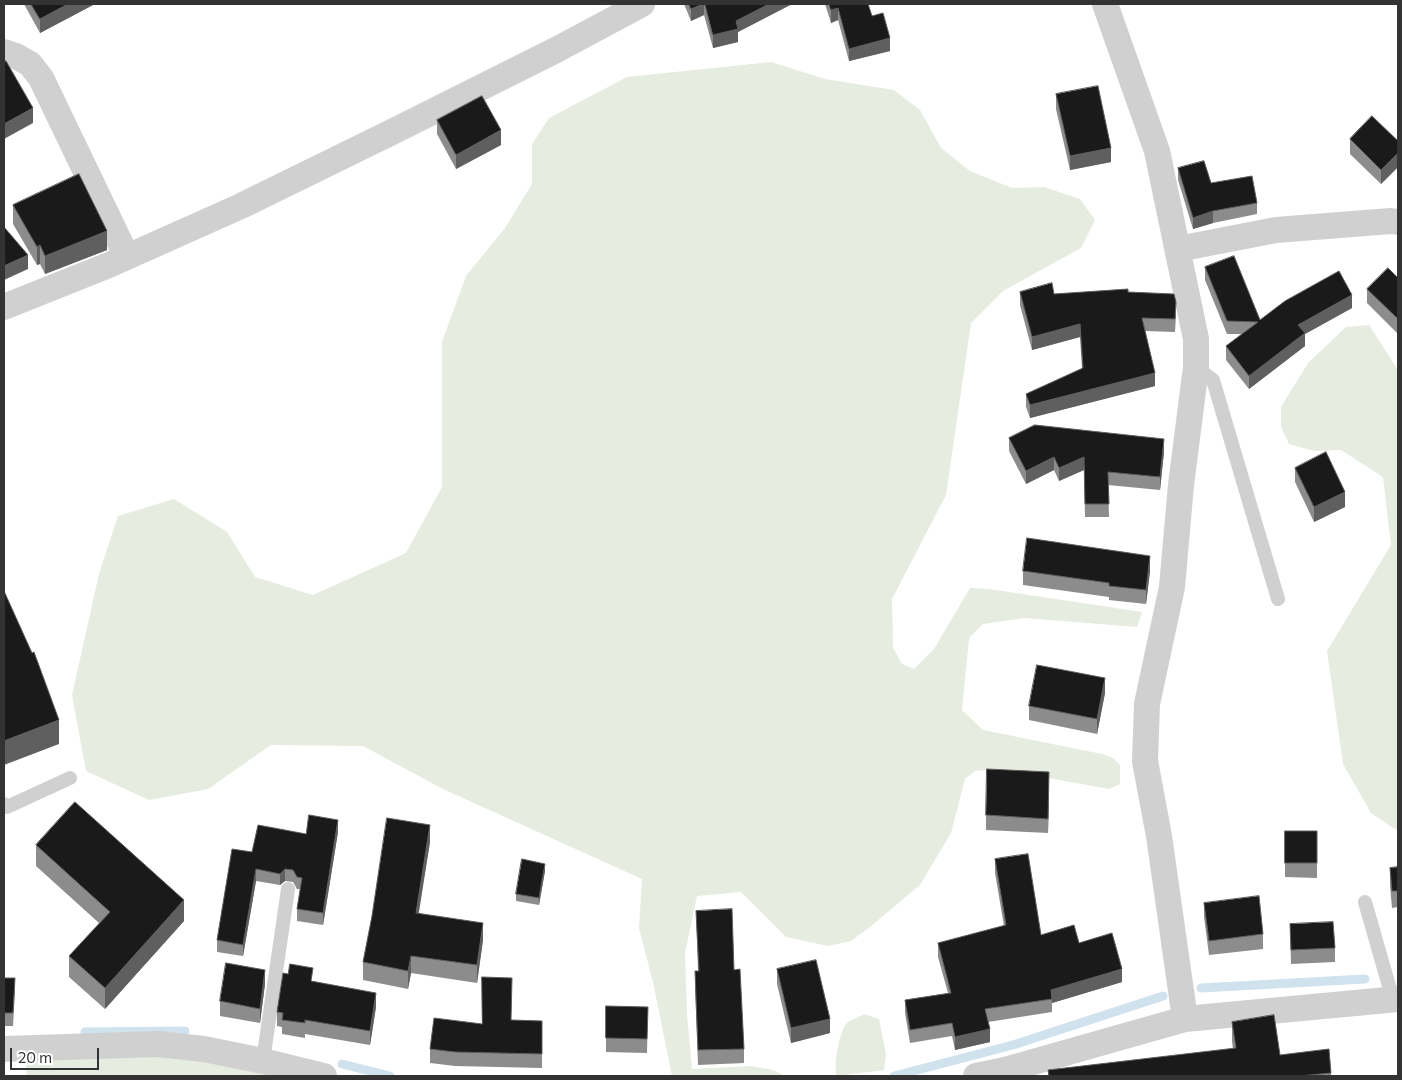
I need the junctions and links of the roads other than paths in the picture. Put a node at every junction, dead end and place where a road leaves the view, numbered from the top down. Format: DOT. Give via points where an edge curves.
graph roads {
  1 [pos="642,4"];
  2 [pos="1105,4"];
  3 [pos="4,52"];
  4 [pos="1398,222"];
  5 [pos="1178,249"];
  6 [pos="127,257"];
  7 [pos="4,307"];
  8 [pos="1196,368"];
  9 [pos="1278,599"];
  10 [pos="70,778"];
  11 [pos="4,804"];
  12 [pos="288,889"];
  13 [pos="1364,902"];
  14 [pos="1396,1005"];
  15 [pos="1185,1019"];
  16 [pos="4,1049"];
  17 [pos="263,1061"];
  18 [pos="324,1076"];
  19 [pos="976,1076"];
  1 -- 6 [label="street" via="392,132 241,206"];
  2 -- 5 [label="street" via="1157,151"];
  3 -- 6 [label="street" via="30,64 41,78"];
  4 -- 5 [label="street" via="1276,230"];
  5 -- 8 [label="street" via="1196,339"];
  6 -- 7 [label="street"];
  8 -- 9 [label="lane" via="1213,380"];
  8 -- 15 [label="street" via="1172,587 1147,704 1145,761"];
  10 -- 11 [label="lane" via="7,807"];
  12 -- 17 [label="lane"];
  13 -- 14 [label="lane"];
  14 -- 15 [label="street"];
  15 -- 19 [label="street"];
  16 -- 17 [label="street" via="158,1044"];
  17 -- 18 [label="street"];
}
